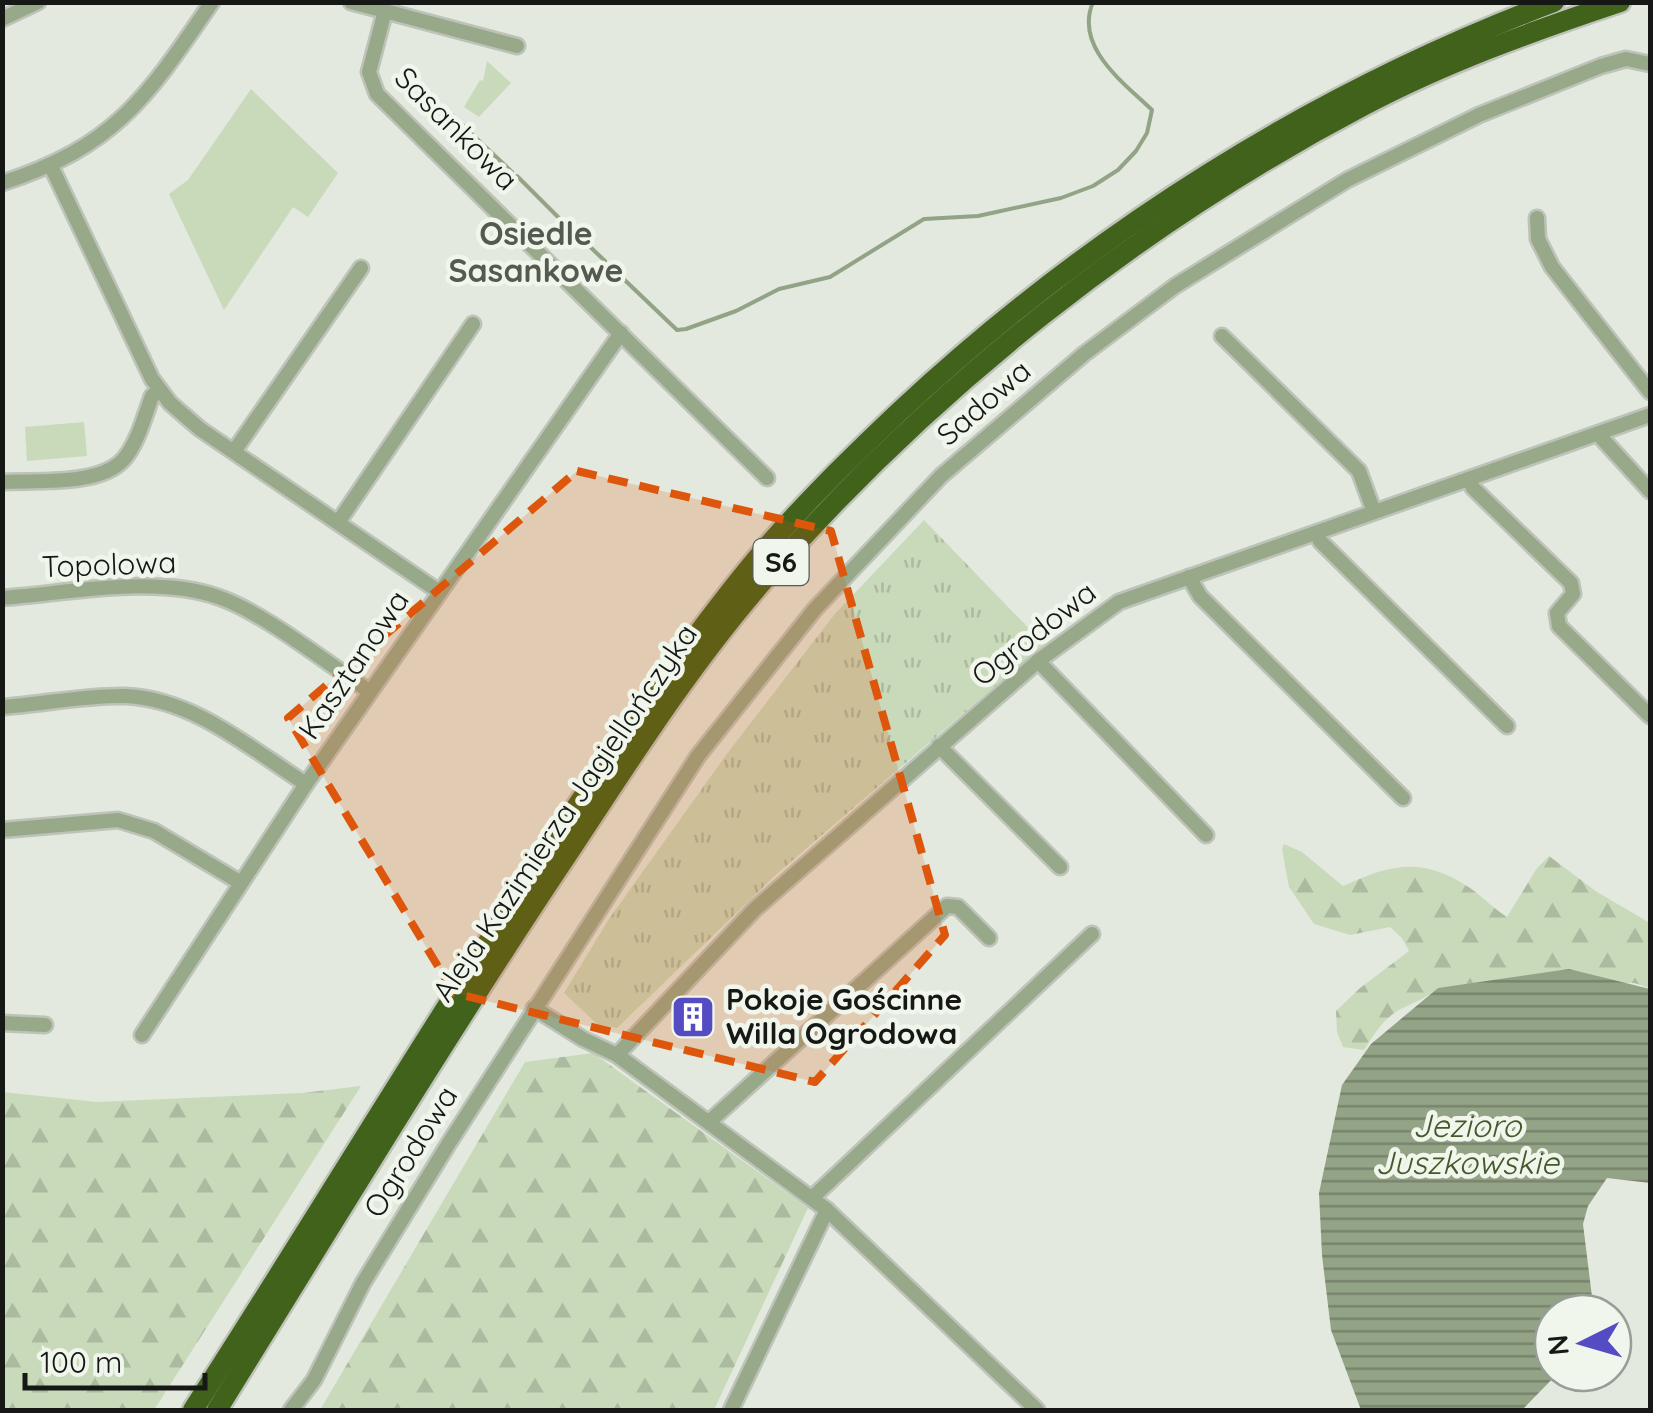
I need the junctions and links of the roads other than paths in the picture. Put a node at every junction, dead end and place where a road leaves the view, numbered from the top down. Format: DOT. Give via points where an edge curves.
graph roads {
  1 [pos="38,2"];
  2 [pos="212,2"];
  3 [pos="351,2"];
  4 [pos="1554,2"];
  5 [pos="1620,2"];
  6 [pos="385,11"];
  7 [pos="2,19"];
  8 [pos="517,46"];
  9 [pos="1650,64"];
  10 [pos="50,166"];
  11 [pos="2,183"];
  12 [pos="1537,218"];
  13 [pos="360,268"];
  14 [pos="473,324"];
  15 [pos="622,333"];
  16 [pos="1222,336"];
  17 [pos="160,391"];
  18 [pos="1650,392"];
  19 [pos="1650,415"];
  20 [pos="1598,434"];
  21 [pos="235,450"];
  22 [pos="767,478"];
  23 [pos="1469,479"];
  24 [pos="2,482"];
  25 [pos="1650,491"];
  26 [pos="1374,512"];
  27 [pos="340,521"];
  28 [pos="1317,533"];
  29 [pos="1189,577"];
  30 [pos="438,591"];
  31 [pos="2,598"];
  32 [pos="1038,662"];
  33 [pos="370,691"];
  34 [pos="2,707"];
  35 [pos="1650,716"];
  36 [pos="1507,726"];
  37 [pos="939,746"];
  38 [pos="306,784"];
  39 [pos="1404,798"];
  40 [pos="2,830"];
  41 [pos="1206,835"];
  42 [pos="1060,868"];
  43 [pos="241,882"];
  44 [pos="1092,934"];
  45 [pos="990,938"];
  46 [pos="534,1008"];
  47 [pos="2,1023"];
  48 [pos="45,1026"];
  49 [pos="142,1035"];
  50 [pos="617,1055"];
  51 [pos="709,1122"];
  52 [pos="812,1198"];
  53 [pos="827,1210"];
  54 [pos="193,1410"];
  55 [pos="217,1410"];
  56 [pos="292,1410"];
  57 [pos="731,1410"];
  58 [pos="1038,1410"];
  1 -- 7 [label="street"];
  2 -- 10 [label="street" via="126,115 92,144"];
  3 -- 6 [label="street"];
  4 -- 54 [label="highway, Aleja Kazimierza Jagiellończyka / S6" via="1358,87 1234,156 1068,268 958,357 846,462 744,574 649,698"];
  5 -- 55 [label="highway, Aleja Kazimierza Jagiellończyka / S6" via="1484,51 1366,104 1247,172 1087,282 973,373 870,469 763,582 670,700"];
  6 -- 8 [label="street"];
  6 -- 15 [label="street, Sasankowa" via="370,72 377,94"];
  9 -- 46 [label="street, Sadowa" via="1626,59 1601,66 1479,115 1347,180 1176,286 1006,418 884,535 757,678 698,756"];
  10 -- 11 [label="street"];
  10 -- 17 [label="street"];
  12 -- 18 [label="street" via="1538,239 1552,266"];
  13 -- 21 [label="street"];
  14 -- 27 [label="street"];
  15 -- 22 [label="street, Sasankowa"];
  15 -- 30 [label="street, Kasztanowa"];
  16 -- 26 [label="street" via="1359,471"];
  17 -- 21 [label="street" via="191,422"];
  17 -- 24 [label="street" via="128,454 110,470"];
  19 -- 20 [label="street, Ogrodowa"];
  20 -- 23 [label="street, Ogrodowa"];
  20 -- 25 [label="street"];
  21 -- 27 [label="street"];
  23 -- 26 [label="street, Ogrodowa"];
  23 -- 35 [label="street" via="1571,583 1573,594 1557,613 1559,626"];
  26 -- 28 [label="street, Ogrodowa"];
  27 -- 30 [label="street"];
  28 -- 29 [label="street, Ogrodowa"];
  28 -- 36 [label="street"];
  29 -- 32 [label="street, Ogrodowa" via="1104,610"];
  29 -- 39 [label="street" via="1200,596"];
  30 -- 33 [label="street, Kasztanowa"];
  31 -- 33 [label="street, Topolowa" via="191,589 249,612"];
  32 -- 37 [label="street, Ogrodowa"];
  32 -- 41 [label="street"];
  33 -- 38 [label="street, Kasztanowa"];
  34 -- 38 [label="street" via="124,696 158,700 199,716"];
  37 -- 42 [label="street"];
  37 -- 50 [label="street, Ogrodowa" via="755,908"];
  38 -- 43 [label="street, Kasztanowa"];
  40 -- 43 [label="street" via="118,820 154,832"];
  43 -- 49 [label="street, Kasztanowa"];
  44 -- 52 [label="street"];
  45 -- 51 [label="street" via="958,907 947,906"];
  46 -- 50 [label="street"];
  46 -- 56 [label="street, Ogrodowa" via="362,1283 325,1361"];
  47 -- 48 [label="street"];
  50 -- 51 [label="street"];
  51 -- 52 [label="street"];
  52 -- 53 [label="street"];
  53 -- 57 [label="street"];
  53 -- 58 [label="street"];
}
